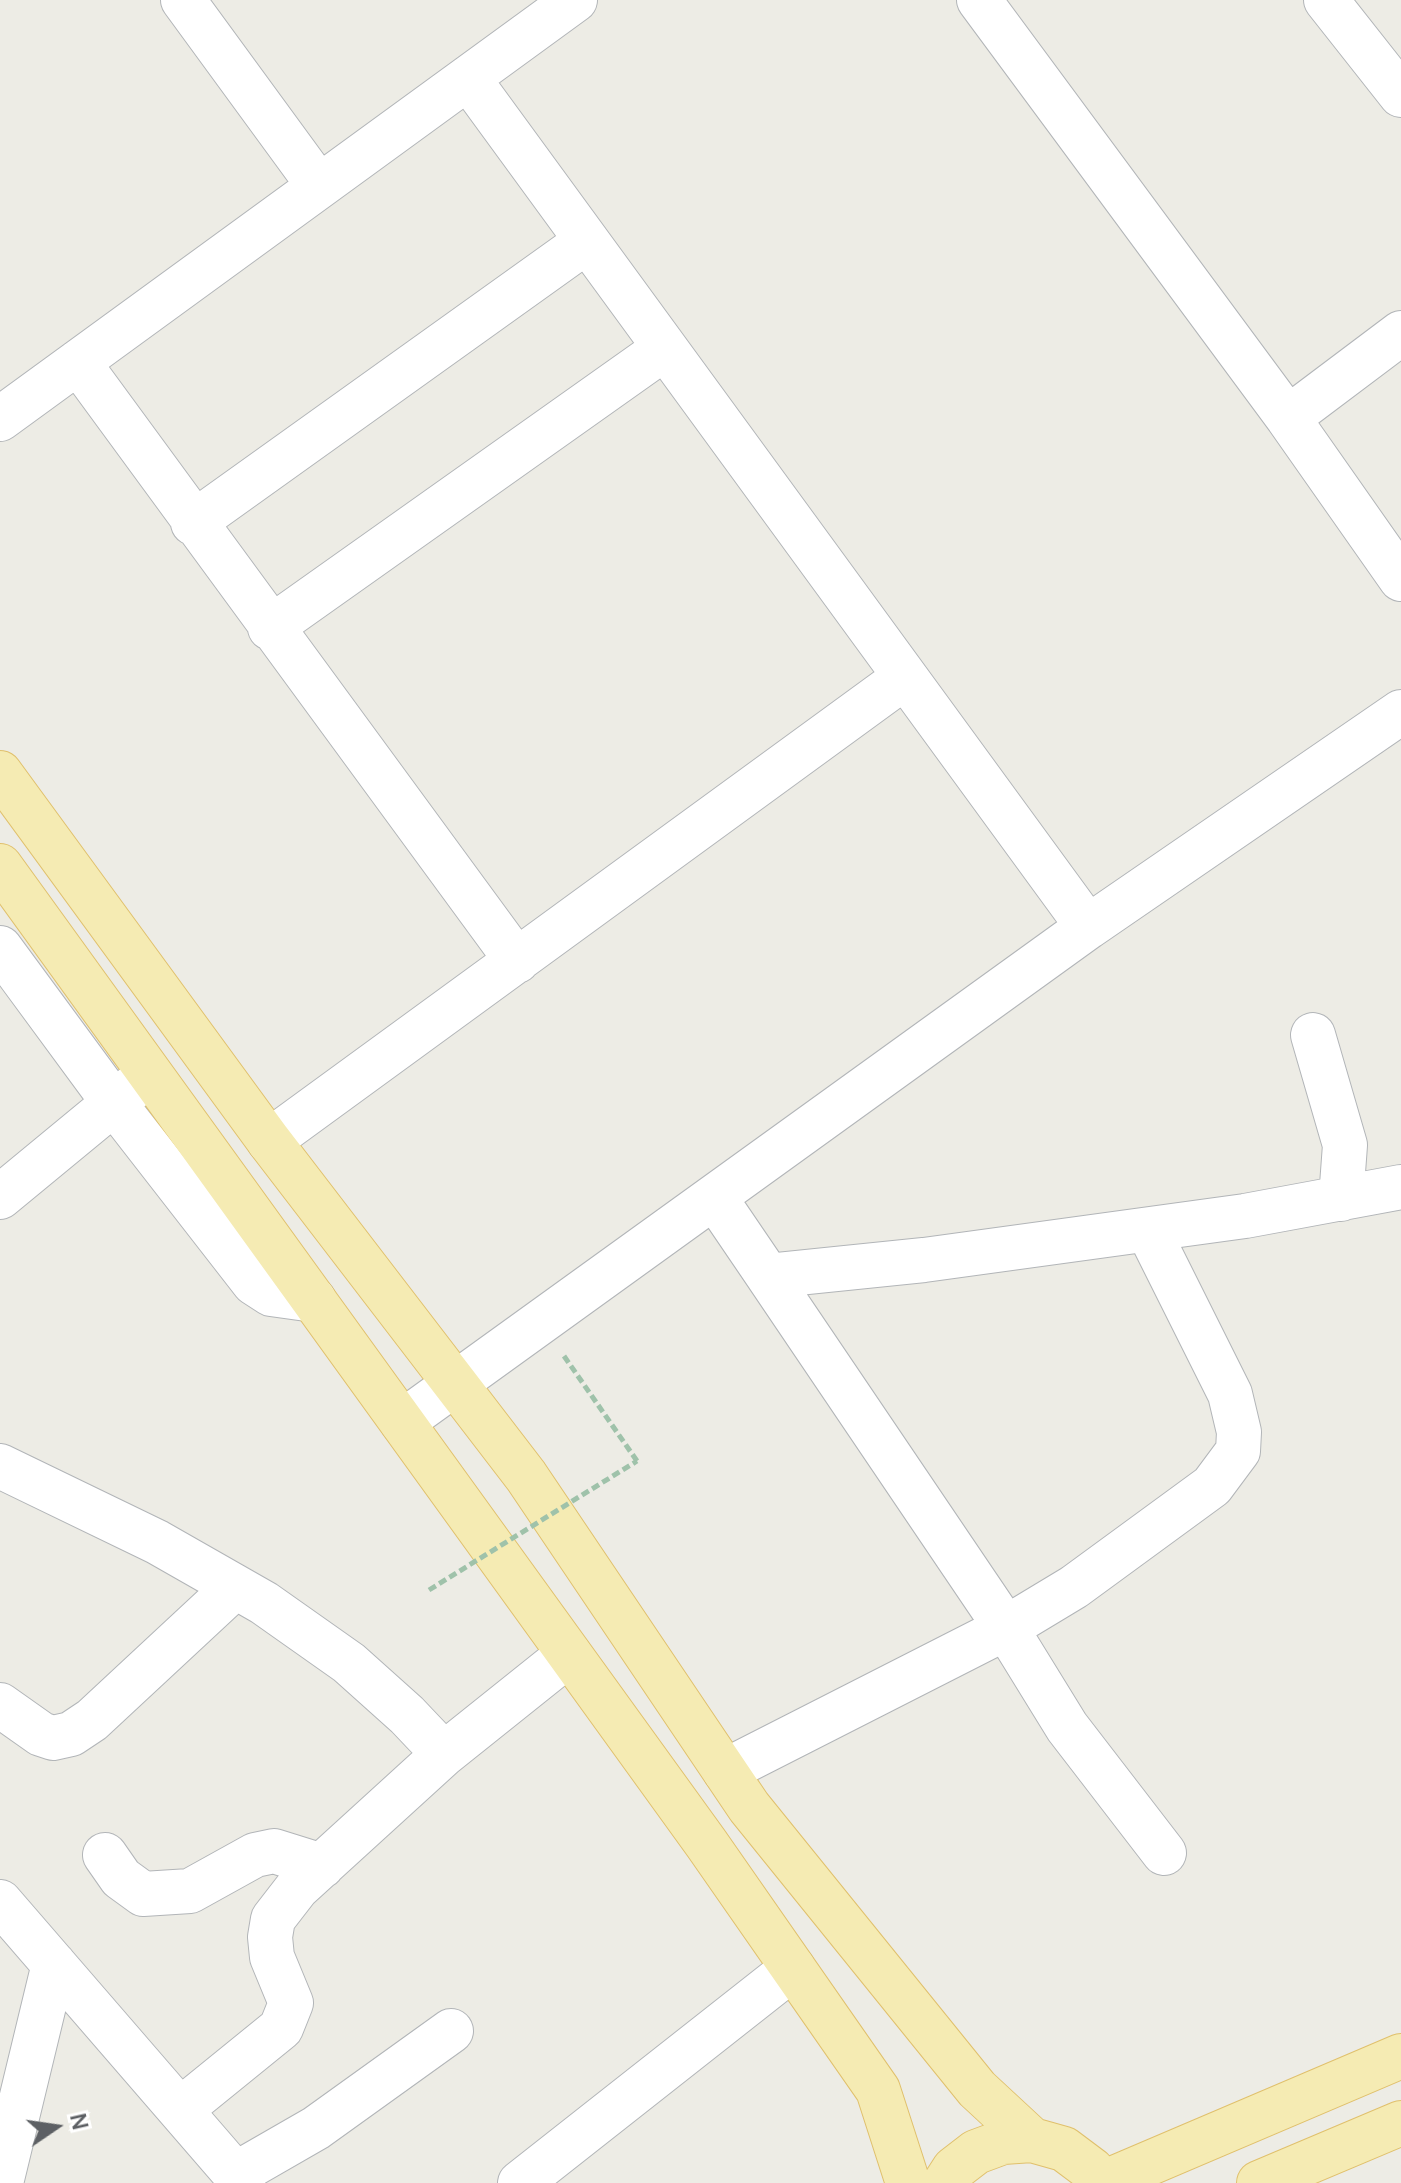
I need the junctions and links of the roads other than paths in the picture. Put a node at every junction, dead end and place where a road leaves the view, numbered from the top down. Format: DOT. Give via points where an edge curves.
graph roads {
  1 [pos="183,0"];
  2 [pos="575,0"];
  3 [pos="979,0"];
  4 [pos="1326,0"];
  5 [pos="1387,50"];
  6 [pos="468,78"];
  7 [pos="1401,95"];
  8 [pos="319,186"];
  9 [pos="587,241"];
  10 [pos="1401,333"];
  11 [pos="665,348"];
  12 [pos="78,362"];
  13 [pos="1288,418"];
  14 [pos="0,419"];
  15 [pos="193,523"];
  16 [pos="1401,579"];
  17 [pos="270,628"];
  18 [pos="905,677"];
  19 [pos="1401,712"];
  20 [pos="0,773"];
  21 [pos="0,866"];
  22 [pos="1088,927"];
  23 [pos="0,948"];
  24 [pos="517,961"];
  25 [pos="1313,1035"];
  26 [pos="150,1074"];
  27 [pos="114,1103"];
  28 [pos="269,1141"];
  29 [pos="1401,1187"];
  30 [pos="0,1197"];
  31 [pos="715,1198"];
  32 [pos="1341,1199"];
  33 [pos="1148,1230"];
  34 [pos="768,1276"];
  35 [pos="314,1300"];
  36 [pos="455,1384"];
  37 [pos="402,1422"];
  38 [pos="0,1466"];
  39 [pos="235,1587"];
  40 [pos="1006,1628"];
  41 [pos="569,1654"];
  42 [pos="0,1705"];
  43 [pos="444,1754"];
  44 [pos="725,1771"];
  45 [pos="1164,1853"];
  46 [pos="105,1855"];
  47 [pos="322,1866"];
  48 [pos="0,1902"];
  49 [pos="54,1964"];
  50 [pos="793,1968"];
  51 [pos="451,2031"];
  52 [pos="1401,2056"];
  53 [pos="180,2110"];
  54 [pos="1401,2123"];
  55 [pos="1032,2140"];
  56 [pos="240,2178"];
  57 [pos="1,2183"];
  58 [pos="520,2183"];
  59 [pos="908,2183"];
  60 [pos="945,2183"];
  61 [pos="1103,2183"];
  62 [pos="1259,2183"];
  1 -- 8 [label="street"];
  2 -- 6 [label="street"];
  3 -- 13 [label="street"];
  4 -- 5 [label="street"];
  5 -- 7 [label="street"];
  6 -- 8 [label="street"];
  6 -- 9 [label="street"];
  8 -- 12 [label="street"];
  9 -- 11 [label="street"];
  9 -- 15 [label="street"];
  10 -- 13 [label="street"];
  11 -- 17 [label="street"];
  11 -- 18 [label="street"];
  12 -- 14 [label="street"];
  12 -- 15 [label="street"];
  13 -- 16 [label="street"];
  15 -- 17 [label="street"];
  17 -- 24 [label="street"];
  18 -- 22 [label="street"];
  18 -- 24 [label="street"];
  19 -- 22 [label="street"];
  20 -- 28 [label="main road"];
  21 -- 26 [label="main road"];
  22 -- 31 [label="street"];
  23 -- 27 [label="street"];
  24 -- 28 [label="street"];
  25 -- 32 [label="street" via="1345,1145"];
  26 -- 27 [label="street"];
  26 -- 35 [label="main road"];
  27 -- 30 [label="street"];
  27 -- 35 [label="street" via="254,1283 271,1294"];
  28 -- 36 [label="main road"];
  29 -- 32 [label="street"];
  31 -- 34 [label="street"];
  31 -- 36 [label="street"];
  32 -- 33 [label="street"];
  33 -- 34 [label="street"];
  33 -- 40 [label="street" via="1230,1394 1238,1451 1212,1486 1074,1587"];
  34 -- 40 [label="street"];
  35 -- 37 [label="main road"];
  36 -- 37 [label="street"];
  36 -- 44 [label="main road" via="526,1476"];
  37 -- 41 [label="main road"];
  38 -- 39 [label="street" via="157,1542"];
  39 -- 42 [label="street" via="71,1734 41,1734"];
  39 -- 43 [label="street" via="349,1663"];
  40 -- 44 [label="street"];
  40 -- 45 [label="street" via="1067,1727"];
  41 -- 43 [label="street"];
  41 -- 50 [label="main road"];
  43 -- 47 [label="street"];
  44 -- 55 [label="main road" via="968,2078"];
  46 -- 47 [label="street" via="121,1878 143,1894 190,1891 255,1855 274,1851"];
  47 -- 53 [label="street" via="273,1919 272,1957 291,2003 281,2028"];
  48 -- 49 [label="street"];
  49 -- 53 [label="street"];
  49 -- 57 [label="street"];
  50 -- 58 [label="street"];
  50 -- 59 [label="main road" via="878,2090"];
  51 -- 56 [label="street"];
  52 -- 61 [label="main road"];
  53 -- 56 [label="street"];
  54 -- 62 [label="main road"];
  55 -- 60 [label="main road" via="1003,2142 976,2152"];
  55 -- 61 [label="main road" via="1064,2149"];
}
